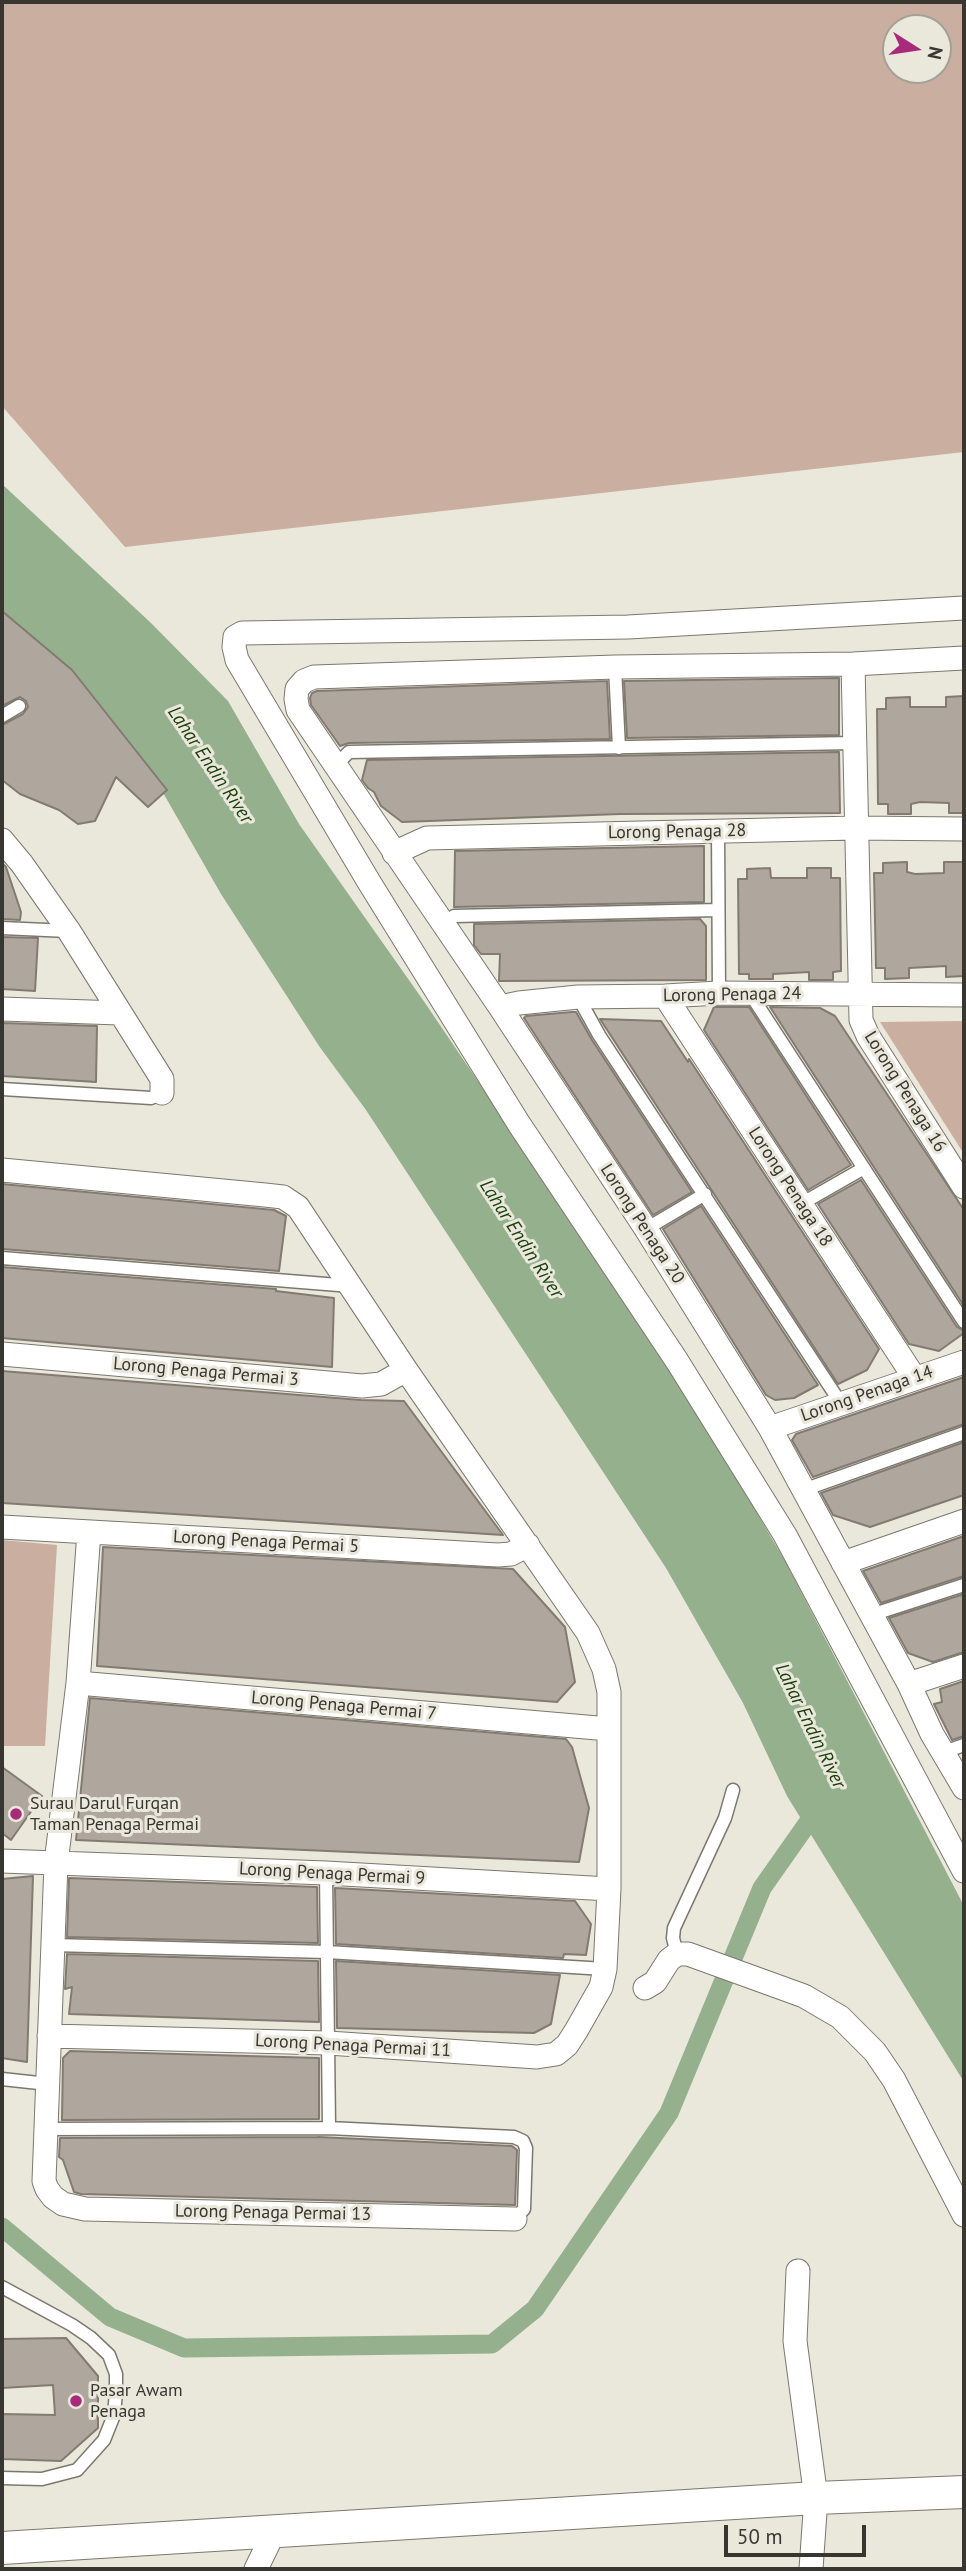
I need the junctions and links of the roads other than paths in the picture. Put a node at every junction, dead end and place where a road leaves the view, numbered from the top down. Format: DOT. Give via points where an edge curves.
graph roads {
  1 [pos="964,608"];
  2 [pos="964,658"];
  3 [pos="853,664"];
  4 [pos="615,667"];
  5 [pos="19,706"];
  6 [pos="2,716"];
  7 [pos="854,743"];
  8 [pos="619,748"];
  9 [pos="336,765"];
  10 [pos="855,828"];
  11 [pos="964,829"];
  12 [pos="718,831"];
  13 [pos="2,840"];
  14 [pos="394,853"];
  15 [pos="12,863"];
  16 [pos="718,910"];
  17 [pos="443,925"];
  18 [pos="2,928"];
  19 [pos="69,931"];
  20 [pos="719,993"];
  21 [pos="859,993"];
  22 [pos="751,995"];
  23 [pos="964,995"];
  24 [pos="665,996"];
  25 [pos="578,997"];
  26 [pos="500,1007"];
  27 [pos="2,1009"];
  28 [pos="119,1013"];
  29 [pos="2,1089"];
  30 [pos="162,1093"];
  31 [pos="864,1168"];
  32 [pos="2,1170"];
  33 [pos="964,1187"];
  34 [pos="705,1194"];
  35 [pos="801,1204"];
  36 [pos="646,1229"];
  37 [pos="2,1258"];
  38 [pos="351,1286"];
  39 [pos="964,1322"];
  40 [pos="2,1354"];
  41 [pos="964,1362"];
  42 [pos="406,1370"];
  43 [pos="914,1377"];
  44 [pos="840,1402"];
  45 [pos="770,1427"];
  46 [pos="964,1433"];
  47 [pos="803,1490"];
  48 [pos="964,1521"];
  49 [pos="2,1527"];
  50 [pos="89,1532"];
  51 [pos="528,1545"];
  52 [pos="843,1563"];
  53 [pos="964,1585"];
  54 [pos="871,1615"];
  55 [pos="964,1666"];
  56 [pos="78,1684"];
  57 [pos="909,1684"];
  58 [pos="609,1729"];
  59 [pos="947,1744"];
  60 [pos="900,1751"];
  61 [pos="964,1788"];
  62 [pos="733,1790"];
  63 [pos="2,1861"];
  64 [pos="56,1863"];
  65 [pos="964,1871"];
  66 [pos="326,1873"];
  67 [pos="609,1889"];
  68 [pos="52,1945"];
  69 [pos="327,1952"];
  70 [pos="677,1954"];
  71 [pos="605,1969"];
  72 [pos="645,1988"];
  73 [pos="50,2036"];
  74 [pos="327,2043"];
  75 [pos="2,2078"];
  76 [pos="48,2084"];
  77 [pos="329,2128"];
  78 [pos="46,2129"];
  79 [pos="964,2216"];
  80 [pos="515,2219"];
  81 [pos="798,2271"];
  82 [pos="2,2287"];
  83 [pos="2,2478"];
  84 [pos="964,2492"];
  85 [pos="816,2498"];
  86 [pos="275,2530"];
  87 [pos="2,2548"];
  88 [pos="256,2569"];
  89 [pos="811,2569"];
  1 -- 60 [label="street" via="628,627 242,632 235,637 234,647 237,660 355,859 785,1535"];
  2 -- 3 [label="street"];
  3 -- 4 [label="street"];
  3 -- 7 [label="street, Lorong Penaga 16"];
  4 -- 8 [label="lane"];
  4 -- 9 [label="street, Lorong Penaga 20" via="314,677 297,689 298,710"];
  5 -- 6 [label="lane"];
  7 -- 8 [label="lane"];
  7 -- 10 [label="street, Lorong Penaga 16"];
  8 -- 9 [label="lane" via="349,752"];
  9 -- 14 [label="street, Lorong Penaga 20"];
  10 -- 11 [label="street, Lorong Penaga 28"];
  10 -- 12 [label="street, Lorong Penaga 28"];
  10 -- 21 [label="street, Lorong Penaga 16"];
  12 -- 14 [label="street, Lorong Penaga 28" via="427,838"];
  12 -- 16 [label="lane"];
  13 -- 15 [label="street"];
  14 -- 17 [label="street, Lorong Penaga 20"];
  15 -- 19 [label="street"];
  16 -- 17 [label="lane" via="454,916"];
  16 -- 20 [label="lane"];
  17 -- 26 [label="street, Lorong Penaga 20"];
  18 -- 19 [label="lane"];
  19 -- 28 [label="street"];
  20 -- 22 [label="street, Lorong Penaga 24"];
  20 -- 24 [label="street, Lorong Penaga 24"];
  21 -- 22 [label="street, Lorong Penaga 24"];
  21 -- 23 [label="street, Lorong Penaga 24"];
  21 -- 33 [label="street, Lorong Penaga 16" via="861,1020 868,1035"];
  22 -- 31 [label="lane"];
  24 -- 25 [label="street, Lorong Penaga 24"];
  24 -- 35 [label="street, Lorong Penaga 18"];
  25 -- 26 [label="street, Lorong Penaga 24"];
  25 -- 34 [label="lane"];
  26 -- 36 [label="street, Lorong Penaga 20"];
  27 -- 28 [label="street"];
  28 -- 30 [label="street" via="162,1079"];
  29 -- 30 [label="lane" via="151,1098"];
  31 -- 35 [label="lane"];
  31 -- 39 [label="lane"];
  32 -- 38 [label="street" via="283,1197 298,1207"];
  34 -- 36 [label="lane"];
  34 -- 44 [label="lane"];
  35 -- 43 [label="street, Lorong Penaga 18"];
  36 -- 45 [label="street, Lorong Penaga 20"];
  37 -- 38 [label="lane"];
  38 -- 42 [label="street"];
  40 -- 42 [label="street, Lorong Penaga Permai 3" via="362,1386 381,1384"];
  41 -- 43 [label="street, Lorong Penaga 14"];
  42 -- 51 [label="street"];
  43 -- 44 [label="street, Lorong Penaga 14"];
  44 -- 45 [label="street, Lorong Penaga 14"];
  45 -- 47 [label="street, Lorong Penaga 20"];
  46 -- 47 [label="lane"];
  47 -- 52 [label="street, Lorong Penaga 20"];
  48 -- 52 [label="street"];
  49 -- 50 [label="street, Lorong Penaga Permai 5"];
  50 -- 51 [label="street, Lorong Penaga Permai 5" via="498,1555"];
  50 -- 56 [label="street"];
  51 -- 58 [label="street" via="598,1651 609,1692"];
  52 -- 54 [label="street, Lorong Penaga 20"];
  53 -- 54 [label="lane"];
  54 -- 57 [label="street, Lorong Penaga 20"];
  55 -- 57 [label="street"];
  56 -- 58 [label="street, Lorong Penaga Permai 7"];
  56 -- 64 [label="street"];
  57 -- 59 [label="street, Lorong Penaga 20"];
  58 -- 67 [label="street"];
  59 -- 60 [label="street"];
  59 -- 61 [label="street, Lorong Penaga 20"];
  60 -- 65 [label="street"];
  62 -- 70 [label="lane" via="725,1818 674,1927"];
  63 -- 64 [label="street, Lorong Penaga Permai 9"];
  64 -- 66 [label="street, Lorong Penaga Permai 9"];
  64 -- 68 [label="street"];
  66 -- 67 [label="street, Lorong Penaga Permai 9"];
  66 -- 69 [label="lane"];
  67 -- 71 [label="street"];
  68 -- 69 [label="lane"];
  68 -- 73 [label="street"];
  69 -- 71 [label="lane"];
  69 -- 74 [label="lane"];
  70 -- 72 [label="street" via="656,1982"];
  70 -- 79 [label="street" via="784,1988 822,2005 856,2032 894,2080"];
  71 -- 74 [label="street, Lorong Penaga Permai 11" via="601,1987 576,2031 555,2054"];
  73 -- 74 [label="street, Lorong Penaga Permai 11"];
  73 -- 76 [label="street"];
  74 -- 77 [label="lane"];
  75 -- 76 [label="lane"];
  76 -- 78 [label="street"];
  77 -- 78 [label="lane"];
  77 -- 80 [label="lane" via="523,2141 524,2209"];
  78 -- 80 [label="street, Lorong Penaga Permai 13" via="44,2181 53,2197 85,2209"];
  81 -- 85 [label="street" via="795,2341"];
  82 -- 83 [label="lane" via="92,2338 109,2355 116,2374 114,2415 104,2440 77,2470 42,2479"];
  84 -- 85 [label="street"];
  85 -- 86 [label="street"];
  85 -- 89 [label="street"];
  86 -- 87 [label="street"];
  86 -- 88 [label="street"];
}
